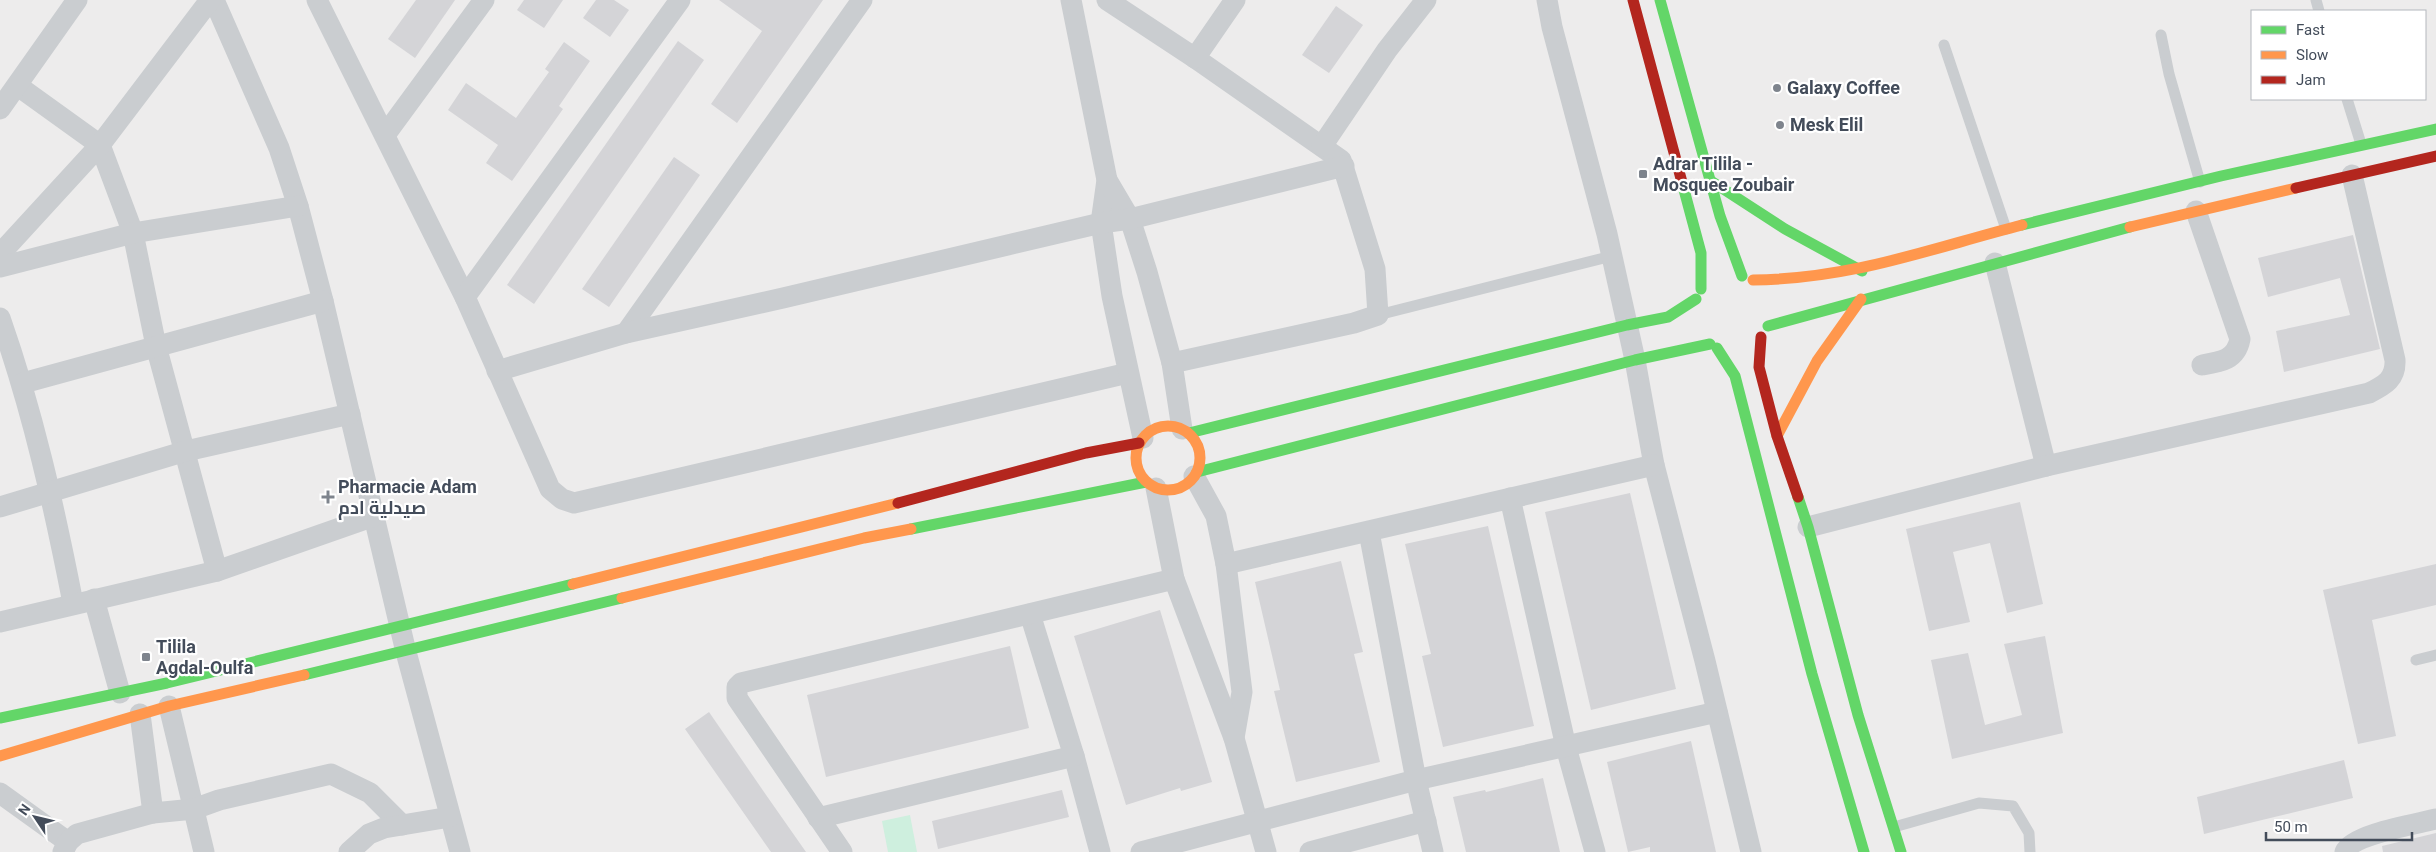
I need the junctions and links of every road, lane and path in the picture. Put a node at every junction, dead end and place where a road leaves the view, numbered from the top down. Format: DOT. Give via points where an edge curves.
graph roads {
  1 [pos="77,0"];
  2 [pos="210,0"];
  3 [pos="214,0"];
  4 [pos="317,0"];
  5 [pos="484,0"];
  6 [pos="680,0"];
  7 [pos="862,0"];
  8 [pos="1072,0"];
  9 [pos="1107,0"];
  10 [pos="1235,0"];
  11 [pos="1426,0"];
  12 [pos="1546,0"];
  13 [pos="1633,0"];
  14 [pos="1660,0"];
  15 [pos="2161,35"];
  16 [pos="1944,45"];
  17 [pos="1195,58"];
  18 [pos="18,86"];
  19 [pos="2347,100"];
  20 [pos="0,109"];
  21 [pos="2436,129"];
  22 [pos="385,135"];
  23 [pos="2361,144"];
  24 [pos="100,145"];
  25 [pos="1322,146"];
  26 [pos="2436,156"];
  27 [pos="1344,166"];
  28 [pos="2352,175"];
  29 [pos="1107,180"];
  30 [pos="1711,181"];
  31 [pos="2200,182"];
  32 [pos="298,206"];
  33 [pos="2196,211"];
  34 [pos="1130,219"];
  35 [pos="1101,223"];
  36 [pos="2006,229"];
  37 [pos="133,233"];
  38 [pos="0,254"];
  39 [pos="1612,256"];
  40 [pos="1995,263"];
  41 [pos="0,267"];
  42 [pos="1862,270"];
  43 [pos="1714,279"];
  44 [pos="1753,280"];
  45 [pos="1762,289"];
  46 [pos="1699,294"];
  47 [pos="465,297"];
  48 [pos="1861,299"];
  49 [pos="322,300"];
  50 [pos="1694,312"];
  51 [pos="1770,313"];
  52 [pos="1378,315"];
  53 [pos="0,318"];
  54 [pos="1627,325"];
  55 [pos="1768,326"];
  56 [pos="626,333"];
  57 [pos="1701,335"];
  58 [pos="1761,337"];
  59 [pos="156,346"];
  60 [pos="1714,346"];
  61 [pos="1635,360"];
  62 [pos="1172,363"];
  63 [pos="2202,365"];
  64 [pos="497,371"];
  65 [pos="1128,373"];
  66 [pos="23,383"];
  67 [pos="350,414"];
  68 [pos="1185,431"];
  69 [pos="1777,436"];
  70 [pos="1141,441"];
  71 [pos="186,451"];
  72 [pos="1654,465"];
  73 [pos="2046,466"];
  74 [pos="1196,474"];
  75 [pos="1151,485"];
  76 [pos="51,492"];
  77 [pos="1510,498"];
  78 [pos="0,507"];
  79 [pos="374,516"];
  80 [pos="1808,527"];
  81 [pos="1369,532"];
  82 [pos="1226,564"];
  83 [pos="217,571"];
  84 [pos="1174,579"];
  85 [pos="94,599"];
  86 [pos="73,603"];
  87 [pos="1030,614"];
  88 [pos="0,622"];
  89 [pos="402,627"];
  90 [pos="406,652"];
  91 [pos="2436,654"];
  92 [pos="2416,660"];
  93 [pos="120,694"];
  94 [pos="169,706"];
  95 [pos="1718,712"];
  96 [pos="140,714"];
  97 [pos="0,718"];
  98 [pos="1234,738"];
  99 [pos="1566,747"];
  100 [pos="0,756"];
  101 [pos="1074,756"];
  102 [pos="1416,780"];
  103 [pos="0,793"];
  104 [pos="194,809"];
  105 [pos="153,813"];
  106 [pos="450,817"];
  107 [pos="818,818"];
  108 [pos="2436,819"];
  109 [pos="1259,820"];
  110 [pos="1426,821"];
  111 [pos="402,825"];
  112 [pos="1894,827"];
  113 [pos="66,847"];
  114 [pos="204,852"];
  115 [pos="349,852"];
  116 [pos="460,852"];
  117 [pos="842,852"];
  118 [pos="1100,852"];
  119 [pos="1141,852"];
  120 [pos="1266,852"];
  121 [pos="1310,852"];
  122 [pos="1433,852"];
  123 [pos="1595,852"];
  124 [pos="1751,852"];
  125 [pos="1864,852"];
  126 [pos="1901,852"];
  127 [pos="2030,852"];
  128 [pos="2345,852"];
  1 -- 18 [label="street"];
  2 -- 24 [label="street"];
  3 -- 32 [label="street" via="279,148"];
  4 -- 22 [label="street"];
  5 -- 22 [label="street"];
  6 -- 47 [label="street"];
  7 -- 56 [label="street"];
  8 -- 29 [label="street"];
  9 -- 17 [label="street"];
  10 -- 17 [label="street"];
  11 -- 25 [label="street" via="1386,50"];
  12 -- 39 [label="street"];
  13 -- 46 [label="street" via="1701,253"];
  14 -- 30 [label="street"];
  15 -- 31 [label="lane"];
  16 -- 36 [label="lane"];
  17 -- 25 [label="street"];
  18 -- 20 [label="street"];
  18 -- 24 [label="street"];
  19 -- 23 [label="lane"];
  21 -- 23 [label="street"];
  22 -- 47 [label="street"];
  23 -- 31 [label="street"];
  24 -- 37 [label="street"];
  24 -- 38 [label="street"];
  25 -- 27 [label="street"];
  26 -- 28 [label="street"];
  27 -- 34 [label="street"];
  27 -- 52 [label="street" via="1375,269"];
  28 -- 33 [label="street"];
  28 -- 73 [label="street" via="2395,360 2392,378 2387,383 2369,393"];
  29 -- 34 [label="street"];
  29 -- 35 [label="street"];
  30 -- 42 [label="street" via="1773,223"];
  30 -- 44 [label="street" via="1736,275"];
  31 -- 36 [label="street"];
  32 -- 37 [label="street"];
  32 -- 49 [label="street"];
  33 -- 40 [label="street"];
  33 -- 63 [label="street" via="2240,339 2238,350 2225,361"];
  34 -- 35 [label="street"];
  34 -- 62 [label="street"];
  35 -- 56 [label="street"];
  35 -- 65 [label="street"];
  36 -- 42 [label="street"];
  37 -- 41 [label="street"];
  37 -- 59 [label="street"];
  39 -- 52 [label="lane"];
  39 -- 54 [label="street"];
  40 -- 48 [label="street"];
  40 -- 73 [label="street"];
  42 -- 44 [label="street" via="1798,281"];
  43 -- 46 [label="street"];
  44 -- 45 [label="street"];
  46 -- 50 [label="street"];
  46 -- 54 [label="street" via="1668,317"];
  47 -- 64 [label="street"];
  48 -- 55 [label="street"];
  48 -- 69 [label="street" via="1817,362"];
  49 -- 59 [label="street"];
  49 -- 67 [label="street"];
  51 -- 55 [label="street"];
  52 -- 62 [label="street"];
  53 -- 66 [label="street"];
  54 -- 61 [label="street"];
  54 -- 68 [label="street"];
  55 -- 58 [label="street"];
  56 -- 64 [label="street"];
  57 -- 60 [label="street"];
  58 -- 60 [label="street" via="1741,349"];
  58 -- 69 [label="street" via="1759,367"];
  59 -- 66 [label="street"];
  59 -- 71 [label="street"];
  60 -- 61 [label="street"];
  60 -- 125 [label="street" via="1734,376 1801,635"];
  61 -- 72 [label="street"];
  61 -- 74 [label="street"];
  62 -- 68 [label="street"];
  64 -- 65 [label="street" via="550,489 562,499 574,503"];
  65 -- 70 [label="street"];
  66 -- 76 [label="street"];
  67 -- 71 [label="street"];
  67 -- 79 [label="street"];
  68 -- 70 [label="street" via="1165,426 1149,432"];
  68 -- 74 [label="street" via="1200,452"];
  69 -- 80 [label="street"];
  70 -- 75 [label="street" via="1136,464 1139,473"];
  70 -- 89 [label="street"];
  71 -- 76 [label="street"];
  71 -- 83 [label="street"];
  72 -- 77 [label="street"];
  72 -- 95 [label="street"];
  73 -- 80 [label="street"];
  74 -- 75 [label="street" via="1181,488 1168,491"];
  74 -- 82 [label="street" via="1216,516"];
  75 -- 84 [label="street"];
  75 -- 90 [label="street" via="864,538"];
  76 -- 78 [label="street"];
  76 -- 86 [label="street"];
  77 -- 81 [label="street"];
  77 -- 99 [label="street"];
  79 -- 83 [label="street"];
  79 -- 89 [label="street"];
  80 -- 112 [label="street" via="1858,715"];
  81 -- 82 [label="street"];
  81 -- 102 [label="street"];
  82 -- 98 [label="street" via="1242,692"];
  83 -- 85 [label="street"];
  84 -- 87 [label="street"];
  84 -- 98 [label="street"];
  85 -- 86 [label="street"];
  85 -- 93 [label="street"];
  86 -- 88 [label="street"];
  87 -- 101 [label="street"];
  87 -- 107 [label="street" via="741,683 737,687 737,698"];
  89 -- 90 [label="street"];
  89 -- 93 [label="street"];
  90 -- 94 [label="street"];
  90 -- 106 [label="street"];
  91 -- 92 [label="lane"];
  93 -- 97 [label="street"];
  94 -- 96 [label="street"];
  94 -- 104 [label="street"];
  95 -- 99 [label="street"];
  95 -- 124 [label="street"];
  96 -- 100 [label="street"];
  96 -- 105 [label="street"];
  98 -- 109 [label="street"];
  99 -- 102 [label="street"];
  99 -- 123 [label="street"];
  101 -- 107 [label="street"];
  101 -- 118 [label="street"];
  102 -- 109 [label="street"];
  102 -- 110 [label="street"];
  103 -- 113 [label="street"];
  104 -- 105 [label="street"];
  104 -- 111 [label="street" via="219,800 331,774 370,793"];
  104 -- 114 [label="street"];
  105 -- 113 [label="street" via="77,834"];
  106 -- 111 [label="street"];
  106 -- 116 [label="street"];
  107 -- 117 [label="street"];
  108 -- 128 [label="street" via="2368,837 2353,843"];
  109 -- 119 [label="street"];
  109 -- 120 [label="street"];
  110 -- 121 [label="street"];
  110 -- 122 [label="street"];
  111 -- 115 [label="street" via="369,834"];
  112 -- 126 [label="street"];
  112 -- 127 [label="lane" via="1979,803 2013,806 2029,833"];
}
